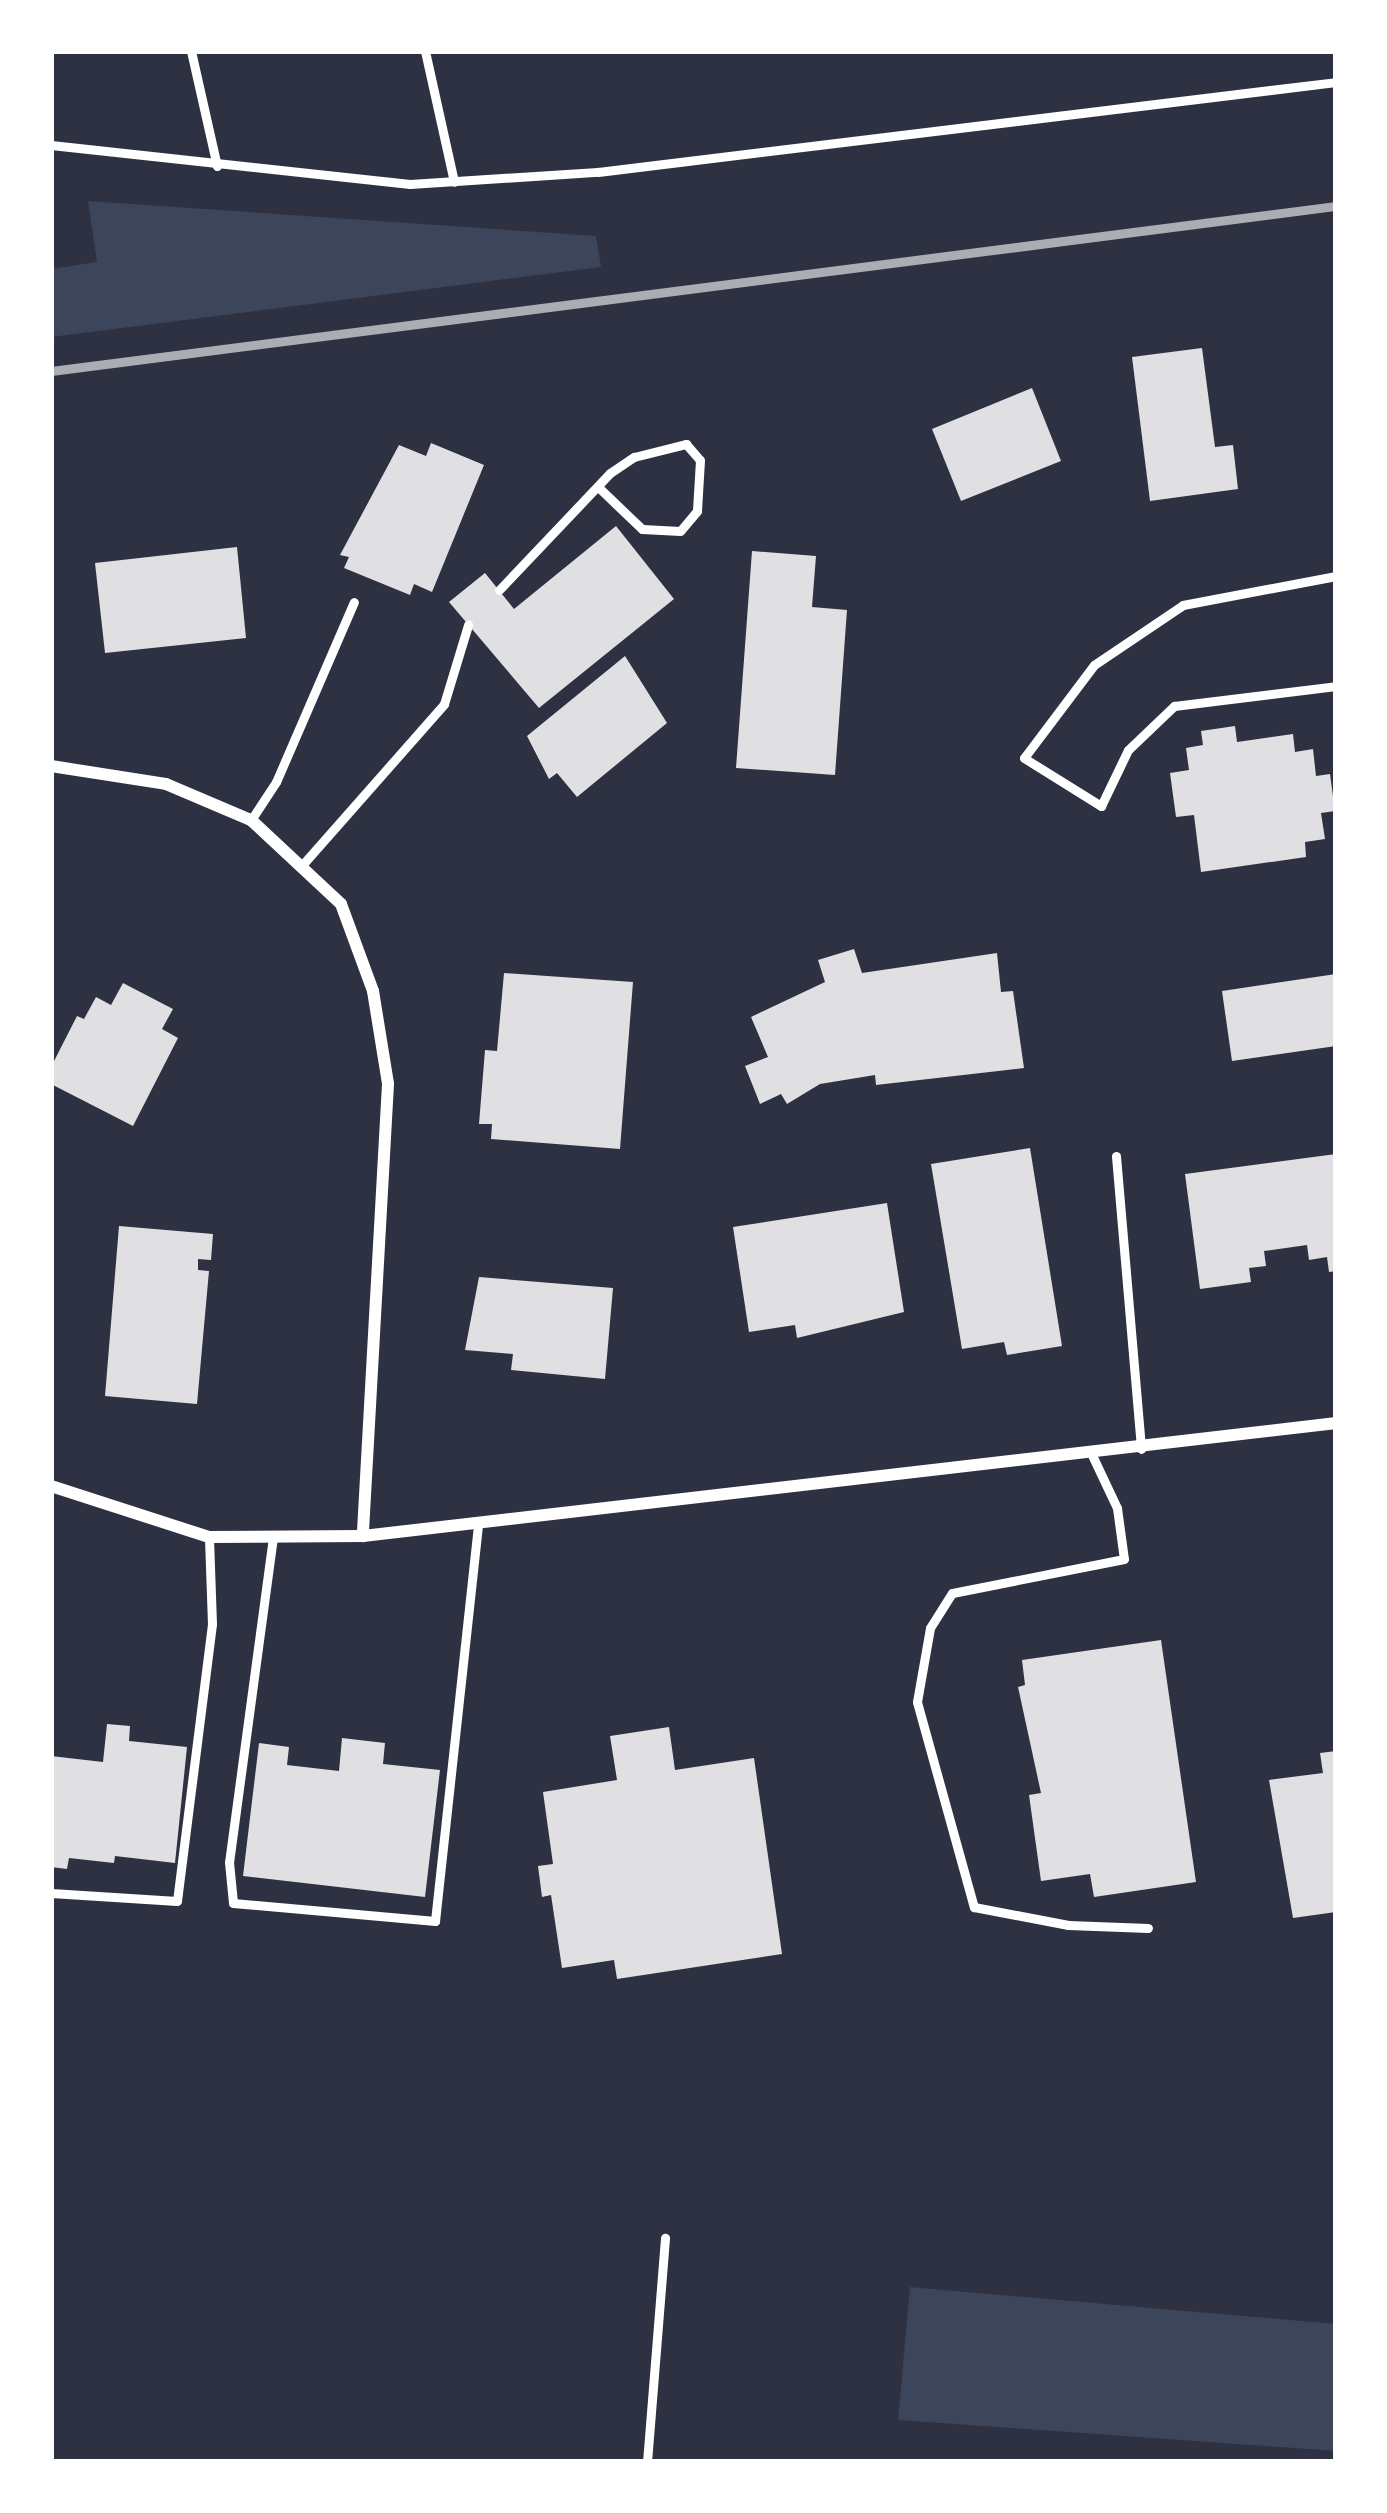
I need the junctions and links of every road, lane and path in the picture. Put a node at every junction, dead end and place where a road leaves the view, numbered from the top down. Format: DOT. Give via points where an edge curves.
graph roads {
  1 [pos="191,51"];
  2 [pos="425,51"];
  3 [pos="1336,82"];
  4 [pos="51,145"];
  5 [pos="77,153"];
  6 [pos="51,156"];
  7 [pos="217,166"];
  8 [pos="454,182"];
  9 [pos="598,487"];
  10 [pos="1336,576"];
  11 [pos="499,590"];
  12 [pos="354,602"];
  13 [pos="468,625"];
  14 [pos="1336,686"];
  15 [pos="51,766"];
  16 [pos="251,820"];
  17 [pos="304,863"];
  18 [pos="1116,1156"];
  19 [pos="1336,1424"];
  20 [pos="1141,1449"];
  21 [pos="1092,1455"];
  22 [pos="51,1486"];
  23 [pos="478,1523"];
  24 [pos="363,1536"];
  25 [pos="209,1537"];
  26 [pos="273,1537"];
  27 [pos="51,1892"];
  28 [pos="1148,1928"];
  29 [pos="665,2238"];
  30 [pos="647,2462"];
  1 -- 7 [label="lane"];
  2 -- 8 [label="lane"];
  3 -- 8 [label="lane" via="1106,116"];
  4 -- 5 [label="lane"];
  5 -- 6 [label="lane"];
  5 -- 7 [label="lane"];
  7 -- 8 [label="lane"];
  9 -- 9 [label="lane" via="655,449 686,444 700,460 697,511 680,531 643,529"];
  9 -- 11 [label="lane"];
  10 -- 14 [label="lane" via="1183,605 1094,665 1024,758 1102,806 1128,750 1174,706"];
  12 -- 16 [label="lane" via="276,782"];
  13 -- 17 [label="lane" via="444,704"];
  15 -- 16 [label="street" via="166,784"];
  16 -- 17 [label="street"];
  17 -- 24 [label="street" via="340,904 373,991 388,1084"];
  18 -- 20 [label="lane"];
  19 -- 20 [label="street"];
  20 -- 21 [label="street"];
  21 -- 23 [label="street"];
  21 -- 28 [label="lane" via="1118,1508 1124,1559 952,1594 930,1628 917,1702 974,1906 1068,1925"];
  22 -- 25 [label="street"];
  23 -- 24 [label="street"];
  23 -- 26 [label="lane" via="435,1922 232,1903 229,1862"];
  24 -- 26 [label="street"];
  25 -- 26 [label="street"];
  25 -- 27 [label="lane" via="212,1624 177,1901"];
  29 -- 30 [label="lane"];
}
